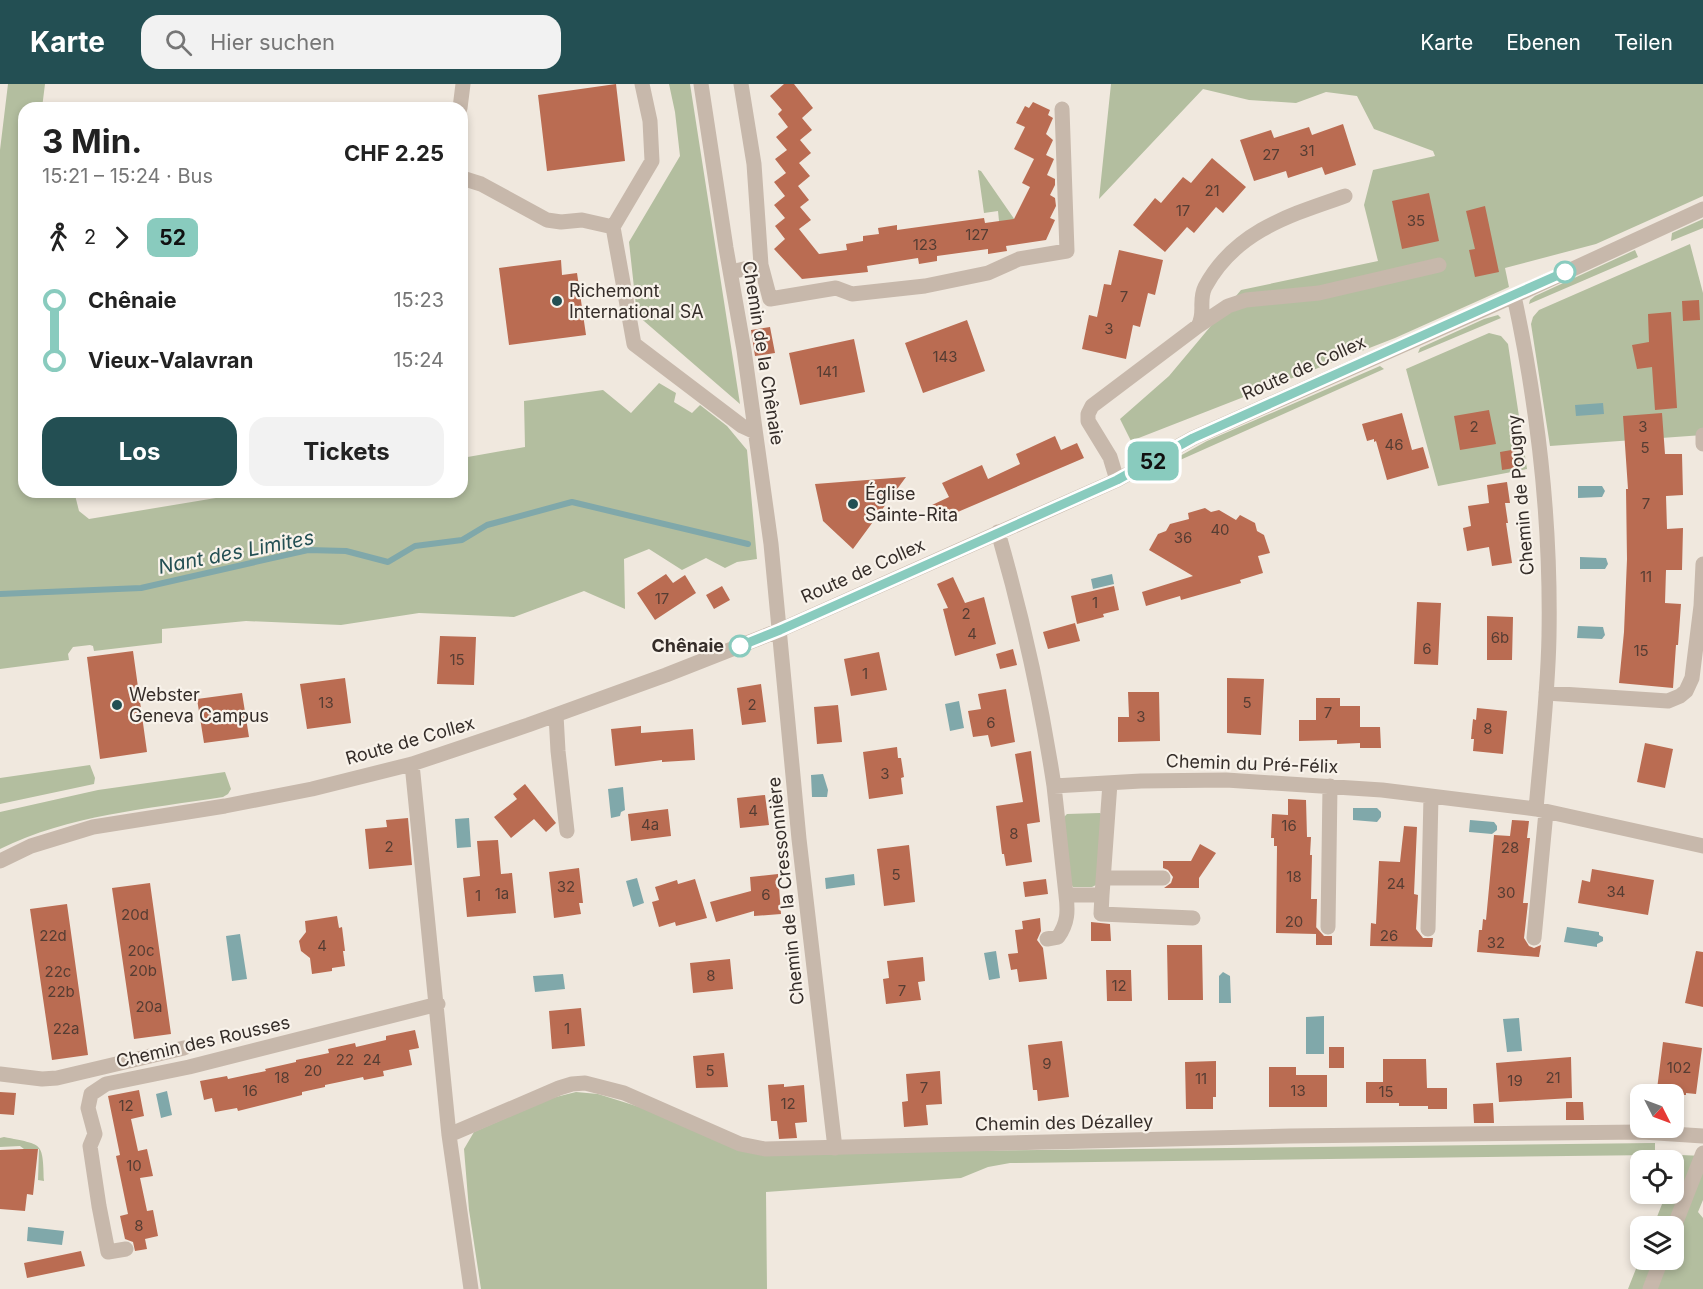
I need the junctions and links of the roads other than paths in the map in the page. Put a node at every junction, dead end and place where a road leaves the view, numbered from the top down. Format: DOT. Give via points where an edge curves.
graph roads {
  1 [pos="463,84"];
  2 [pos="642,84"];
  3 [pos="701,84"];
  4 [pos="741,84"];
  5 [pos="461,102"];
  6 [pos="1062,109"];
  7 [pos="468,180"];
  8 [pos="1345,196"];
  9 [pos="1703,209"];
  10 [pos="613,227"];
  11 [pos="761,265"];
  12 [pos="1439,265"];
  13 [pos="730,272"];
  14 [pos="1514,296"];
  15 [pos="1198,326"];
  16 [pos="755,432"];
  17 [pos="1702,435"];
  18 [pos="1703,444"];
  19 [pos="1117,480"];
  20 [pos="998,532"];
  21 [pos="1703,564"];
  22 [pos="780,630"];
  23 [pos="1546,693"];
  24 [pos="556,715"];
  25 [pos="412,764"];
  26 [pos="1110,783"];
  27 [pos="1054,786"];
  28 [pos="1330,786"];
  29 [pos="1431,796"];
  30 [pos="1541,811"];
  31 [pos="567,831"];
  32 [pos="1703,846"];
  33 [pos="0,861"];
  34 [pos="1104,878"];
  35 [pos="1163,878"];
  36 [pos="1066,895"];
  37 [pos="1102,895"];
  38 [pos="1193,918"];
  39 [pos="1328,927"];
  40 [pos="1428,929"];
  41 [pos="1534,938"];
  42 [pos="1047,939"];
  43 [pos="438,1004"];
  44 [pos="184,1048"];
  45 [pos="0,1074"];
  46 [pos="449,1135"];
  47 [pos="1703,1136"];
  48 [pos="835,1148"];
  49 [pos="1703,1153"];
  50 [pos="1678,1216"];
  51 [pos="126,1249"];
  52 [pos="1657,1270"];
  53 [pos="471,1289"];
  54 [pos="1650,1289"];
  1 -- 5 [label="street"];
  2 -- 10 [label="street" via="650,121 652,161"];
  3 -- 13 [label="street, Chemin de la Chênaie"];
  4 -- 11 [label="street, Chemin de la Chênaie" via="754,164"];
  6 -- 11 [label="street, Chemin de la Chênaie" via="1066,251 1019,259 988,273 925,286 852,294 836,288 770,298"];
  7 -- 10 [label="street" via="547,220 582,220"];
  8 -- 15 [label="street" via="1284,217 1228,253 1202,292 1203,319"];
  9 -- 14 [label="street, Route de Collex"];
  10 -- 16 [label="street" via="634,344"];
  11 -- 13 [label="street"];
  12 -- 15 [label="street" via="1320,293 1246,300 1228,306"];
  13 -- 16 [label="street, Chemin de la Chênaie"];
  14 -- 19 [label="street, Route de Collex" via="1193,438"];
  14 -- 23 [label="street, Chemin de Pougny" via="1534,408 1543,489 1549,582"];
  15 -- 19 [label="street" via="1092,406 1088,421 1110,457"];
  16 -- 22 [label="street, Chemin de la Chênaie"];
  17 -- 18 [label="street"];
  19 -- 20 [label="street, Route de Collex"];
  20 -- 22 [label="street, Route de Collex"];
  20 -- 27 [label="street" via="1035,681"];
  21 -- 23 [label="street" via="1692,678 1680,696 1668,701"];
  22 -- 24 [label="street, Route de Collex"];
  22 -- 48 [label="street, Chemin de la Cressonnière" via="799,839"];
  23 -- 30 [label="street, Chemin de Pougny"];
  24 -- 25 [label="street, Route de Collex"];
  24 -- 31 [label="street"];
  25 -- 33 [label="street, Route de Collex" via="312,789 93,827 31,846"];
  25 -- 43 [label="street"];
  26 -- 27 [label="street, Chemin du Pré-Félix"];
  26 -- 28 [label="street, Chemin du Pré-Félix" via="1226,780"];
  26 -- 34 [label="street"];
  27 -- 36 [label="street"];
  28 -- 29 [label="street, Chemin du Pré-Félix"];
  28 -- 39 [label="street"];
  29 -- 30 [label="street, Chemin du Pré-Félix"];
  29 -- 40 [label="street"];
  30 -- 32 [label="street, Chemin du Pré-Félix"];
  30 -- 41 [label="street, Chemin de Pougny"];
  34 -- 35 [label="street"];
  34 -- 37 [label="street"];
  36 -- 37 [label="street"];
  36 -- 42 [label="street" via="1068,912 1064,928 1058,937"];
  37 -- 38 [label="street" via="1101,914"];
  43 -- 46 [label="street"];
  43 -- 51 [label="street, Chemin des Rousses" via="99,1088 91,1094 88,1108 95,1134 90,1146 108,1252"];
  44 -- 45 [label="street" via="57,1078"];
  46 -- 48 [label="street, Chemin des Dézalley" via="572,1083 585,1083 624,1093 740,1144 783,1149"];
  46 -- 53 [label="street"];
  47 -- 48 [label="street, Chemin des Dézalley" via="1642,1132 1290,1136"];
  49 -- 50 [label="street"];
  52 -- 54 [label="street"];
}
